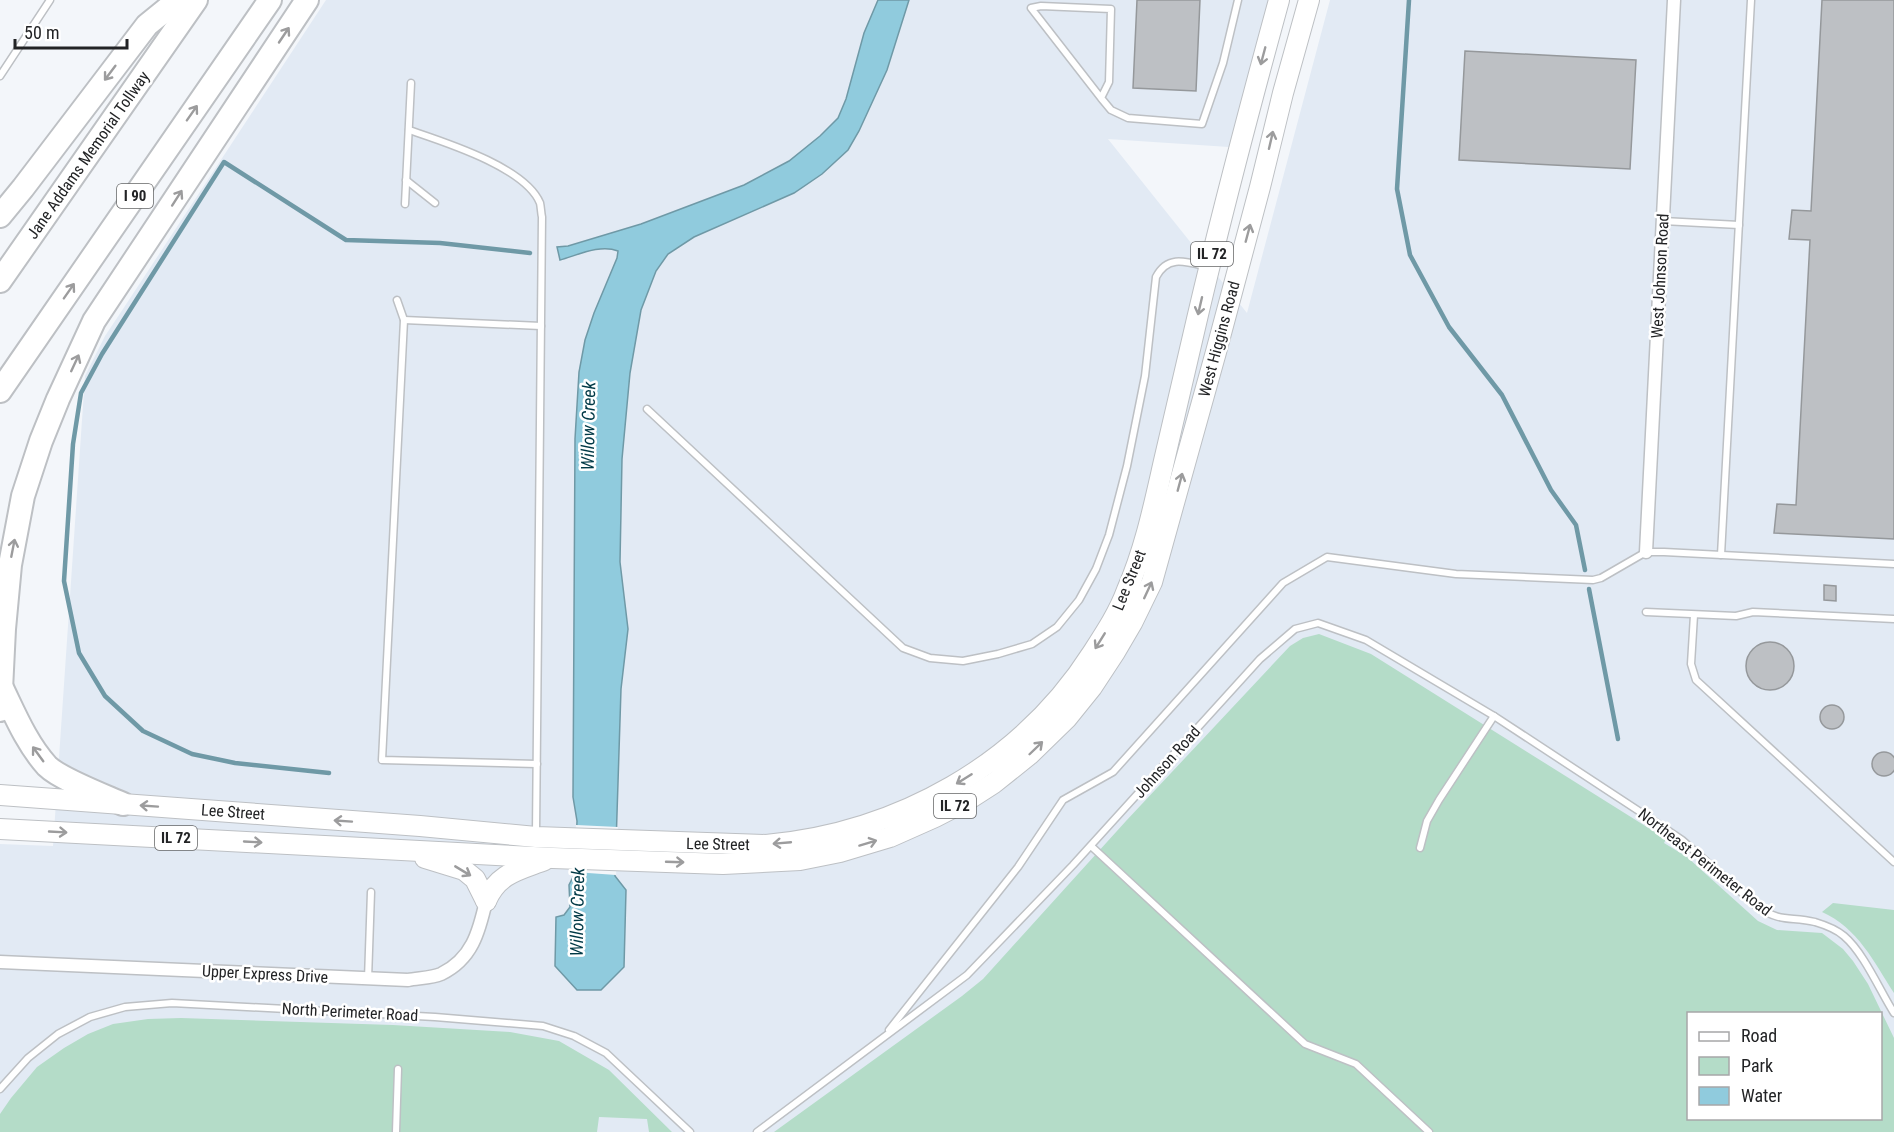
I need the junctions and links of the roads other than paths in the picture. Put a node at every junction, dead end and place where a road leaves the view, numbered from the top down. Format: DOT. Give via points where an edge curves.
graph roads {
  1 [pos="50,0"];
  2 [pos="178,0"];
  3 [pos="196,0"];
  4 [pos="270,0"];
  5 [pos="307,0"];
  6 [pos="1238,0"];
  7 [pos="1279,0"];
  8 [pos="1309,0"];
  9 [pos="1674,0"];
  10 [pos="1751,0"];
  11 [pos="0,76"];
  12 [pos="411,83"];
  13 [pos="1101,98"];
  14 [pos="409,130"];
  15 [pos="406,180"];
  16 [pos="435,203"];
  17 [pos="405,204"];
  18 [pos="0,216"];
  19 [pos="1663,221"];
  20 [pos="1739,225"];
  21 [pos="1209,267"];
  22 [pos="0,281"];
  23 [pos="397,300"];
  24 [pos="404,320"];
  25 [pos="541,326"];
  26 [pos="0,391"];
  27 [pos="647,409"];
  28 [pos="1153,510"];
  29 [pos="1165,539"];
  30 [pos="1646,552"];
  31 [pos="1721,555"];
  32 [pos="1894,564"];
  33 [pos="1646,612"];
  34 [pos="1694,615"];
  35 [pos="1894,618"];
  36 [pos="1,699"];
  37 [pos="1494,716"];
  38 [pos="537,764"];
  39 [pos="0,795"];
  40 [pos="1617,796"];
  41 [pos="123,804"];
  42 [pos="0,829"];
  43 [pos="536,837"];
  44 [pos="1091,846"];
  45 [pos="387,848"];
  46 [pos="575,848"];
  47 [pos="1420,848"];
  48 [pos="617,850"];
  49 [pos="553,858"];
  50 [pos="1894,862"];
  51 [pos="371,892"];
  52 [pos="486,901"];
  53 [pos="0,962"];
  54 [pos="368,979"];
  55 [pos="1894,1013"];
  56 [pos="883,1038"];
  57 [pos="398,1070"];
  58 [pos="0,1089"];
  59 [pos="396,1132"];
  60 [pos="690,1132"];
  61 [pos="757,1132"];
  62 [pos="1429,1132"];
  1 -- 11 [label="lane"];
  2 -- 18 [label="highway, one-way" via="147,25"];
  3 -- 22 [label="highway, Jane Addams Memorial Tollway"];
  26 -- 4 [label="highway, I 90, one-way"];
  36 -- 5 [label="highway, one-way" via="10,565 23,496 58,399 94,321"];
  6 -- 13 [label="lane" via="1223,63 1202,124 1128,118 1111,110"];
  7 -- 21 [label="main road, West Higgins Road / IL 72, one-way"];
  29 -- 8 [label="main road, West Higgins Road / IL 72, one-way"];
  9 -- 19 [label="street, West Johnson Road"];
  10 -- 20 [label="lane"];
  12 -- 14 [label="lane"];
  13 -- 13 [label="lane" via="1094,89 1031,8 1111,9 1109,82"];
  14 -- 15 [label="lane"];
  14 -- 25 [label="lane" via="497,165 531,189 540,203 542,217"];
  15 -- 16 [label="lane"];
  15 -- 17 [label="lane"];
  19 -- 20 [label="lane"];
  19 -- 30 [label="street, West Johnson Road"];
  20 -- 31 [label="lane"];
  21 -- 27 [label="lane" via="1174,261 1161,267 1156,277 1145,376 1127,466 1109,535 1079,600 1057,627 1032,644 998,654 963,661 930,658 903,648"];
  21 -- 28 [label="main road, West Higgins Road / IL 72, one-way"];
  23 -- 24 [label="lane"];
  24 -- 25 [label="lane"];
  24 -- 38 [label="lane" via="382,760"];
  25 -- 38 [label="lane"];
  28 -- 48 [label="main road, Lee Street / IL 72, one-way" via="1127,592 1084,666 1017,741 964,780 883,819 799,842"];
  48 -- 29 [label="main road, Lee Street / IL 72, one-way" via="723,864 800,860 890,837 966,801 1029,755 1092,687 1132,623 1152,582"];
  30 -- 31 [label="lane"];
  30 -- 56 [label="lane" via="1593,580 1456,574 1327,557 1283,583 1113,772 1063,800 1018,867"];
  31 -- 32 [label="lane"];
  33 -- 34 [label="lane"];
  34 -- 35 [label="lane" via="1736,616 1753,612"];
  34 -- 50 [label="lane" via="1691,664 1696,680"];
  41 -- 36 [label="highway, one-way" via="48,768"];
  37 -- 40 [label="lane, Johnson Road"];
  37 -- 44 [label="lane, Johnson Road" via="1366,640 1318,623 1294,629 1260,659"];
  37 -- 47 [label="lane" via="1427,821"];
  38 -- 43 [label="lane"];
  39 -- 41 [label="main road, IL 72"];
  40 -- 55 [label="lane, Northeast Perimeter Road" via="1682,840 1758,908 1771,916 1813,921 1844,936"];
  43 -- 41 [label="main road, Lee Street / IL 72, one-way"];
  42 -- 45 [label="main road, Lee Street / IL 72, one-way"];
  43 -- 46 [label="main road, Lee Street / IL 72"];
  44 -- 56 [label="lane, Johnson Road" via="967,975"];
  44 -- 62 [label="lane" via="1305,1044 1356,1064"];
  45 -- 49 [label="main road, Lee Street / IL 72"];
  45 -- 52 [label="main road, one-way" via="464,870 475,879"];
  46 -- 48 [label="main road, Lee Street / IL 72"];
  46 -- 49 [label="main road, IL 72"];
  49 -- 52 [label="main road" via="509,873 495,885"];
  51 -- 54 [label="lane"];
  52 -- 54 [label="street, Upper Express Drive" via="472,945 463,958 440,975 408,980"];
  53 -- 54 [label="street, Upper Express Drive"];
  56 -- 61 [label="lane, Johnson Road"];
  57 -- 59 [label="lane"];
  58 -- 60 [label="lane, North Perimeter Road" via="28,1058 58,1035 90,1017 125,1007 202,1004 435,1017 543,1026 574,1036 606,1053"];
}
